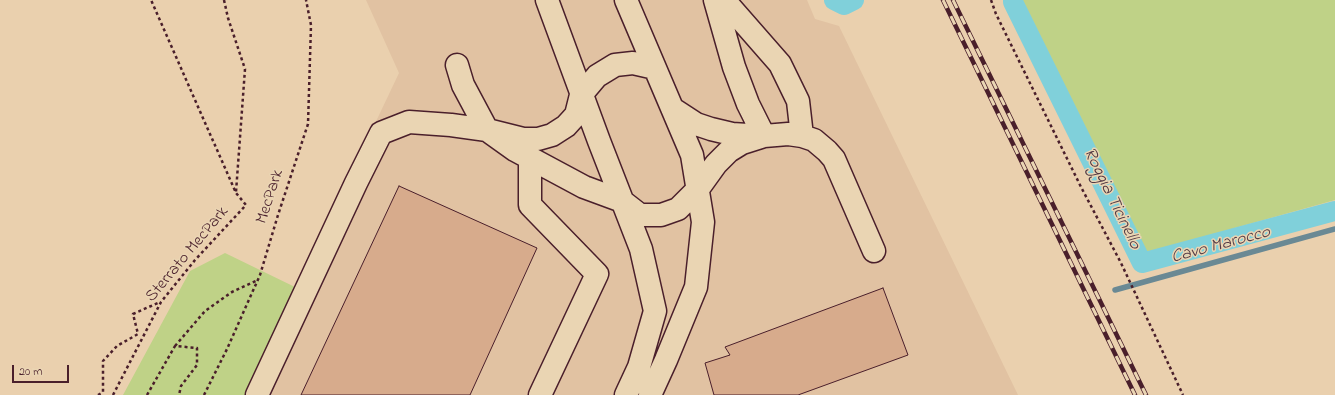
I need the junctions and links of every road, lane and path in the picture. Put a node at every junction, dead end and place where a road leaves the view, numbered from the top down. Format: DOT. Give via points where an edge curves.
graph roads {
  1 [pos="151,0"];
  2 [pos="224,0"];
  3 [pos="306,0"];
  4 [pos="547,0"];
  5 [pos="626,0"];
  6 [pos="715,0"];
  7 [pos="724,0"];
  8 [pos="991,0"];
  9 [pos="458,65"];
  10 [pos="655,68"];
  11 [pos="582,95"];
  12 [pos="673,109"];
  13 [pos="487,130"];
  14 [pos="764,136"];
  15 [pos="802,136"];
  16 [pos="530,158"];
  17 [pos="698,189"];
  18 [pos="236,193"];
  19 [pos="622,201"];
  20 [pos="874,251"];
  21 [pos="258,280"];
  22 [pos="161,302"];
  23 [pos="146,331"];
  24 [pos="138,334"];
  25 [pos="175,346"];
  26 [pos="98,395"];
  27 [pos="113,395"];
  28 [pos="147,395"];
  29 [pos="179,395"];
  30 [pos="203,395"];
  31 [pos="257,395"];
  32 [pos="540,395"];
  33 [pos="626,395"];
  34 [pos="650,395"];
  35 [pos="1182,395"];
  1 -- 18 [label="path, Sterrato MecPark"];
  2 -- 18 [label="path, MecPark" via="245,69"];
  3 -- 21 [label="path, MecPark" via="311,25 308,124"];
  4 -- 11 [label="lane"];
  5 -- 10 [label="lane"];
  6 -- 14 [label="lane" via="734,67"];
  7 -- 15 [label="lane" via="780,64 798,101"];
  8 -- 35 [label="path" via="1077,180 1128,278"];
  9 -- 13 [label="lane" via="463,85"];
  10 -- 11 [label="lane" via="633,63 615,65 597,76"];
  10 -- 12 [label="lane"];
  11 -- 13 [label="lane" via="576,115 566,126 552,135 538,139 523,139"];
  11 -- 19 [label="lane"];
  12 -- 14 [label="lane" via="696,124 711,129 732,134"];
  12 -- 17 [label="lane" via="692,155"];
  13 -- 16 [label="lane"];
  13 -- 31 [label="lane" via="451,124 409,122 382,133"];
  14 -- 15 [label="lane"];
  14 -- 17 [label="lane" via="729,151"];
  15 -- 20 [label="lane" via="814,140 828,150 834,159"];
  16 -- 19 [label="lane" via="584,187"];
  16 -- 32 [label="lane" via="530,205 597,274"];
  17 -- 19 [label="lane" via="678,209 661,215 640,215"];
  17 -- 34 [label="lane" via="703,222 696,287"];
  18 -- 22 [label="path, Sterrato MecPark" via="246,205 195,260"];
  19 -- 33 [label="lane" via="641,249 654,311 639,367"];
  21 -- 25 [label="path" via="232,292 205,311"];
  21 -- 30 [label="path, MecPark"];
  22 -- 23 [label="path, Sterrato MecPark"];
  22 -- 24 [label="path" via="132,314"];
  23 -- 24 [label="path"];
  23 -- 27 [label="path, Sterrato MecPark"];
  24 -- 26 [label="path" via="116,346 104,361 103,392"];
  25 -- 28 [label="path"];
  25 -- 29 [label="path" via="197,348 197,365 181,386"];
}
